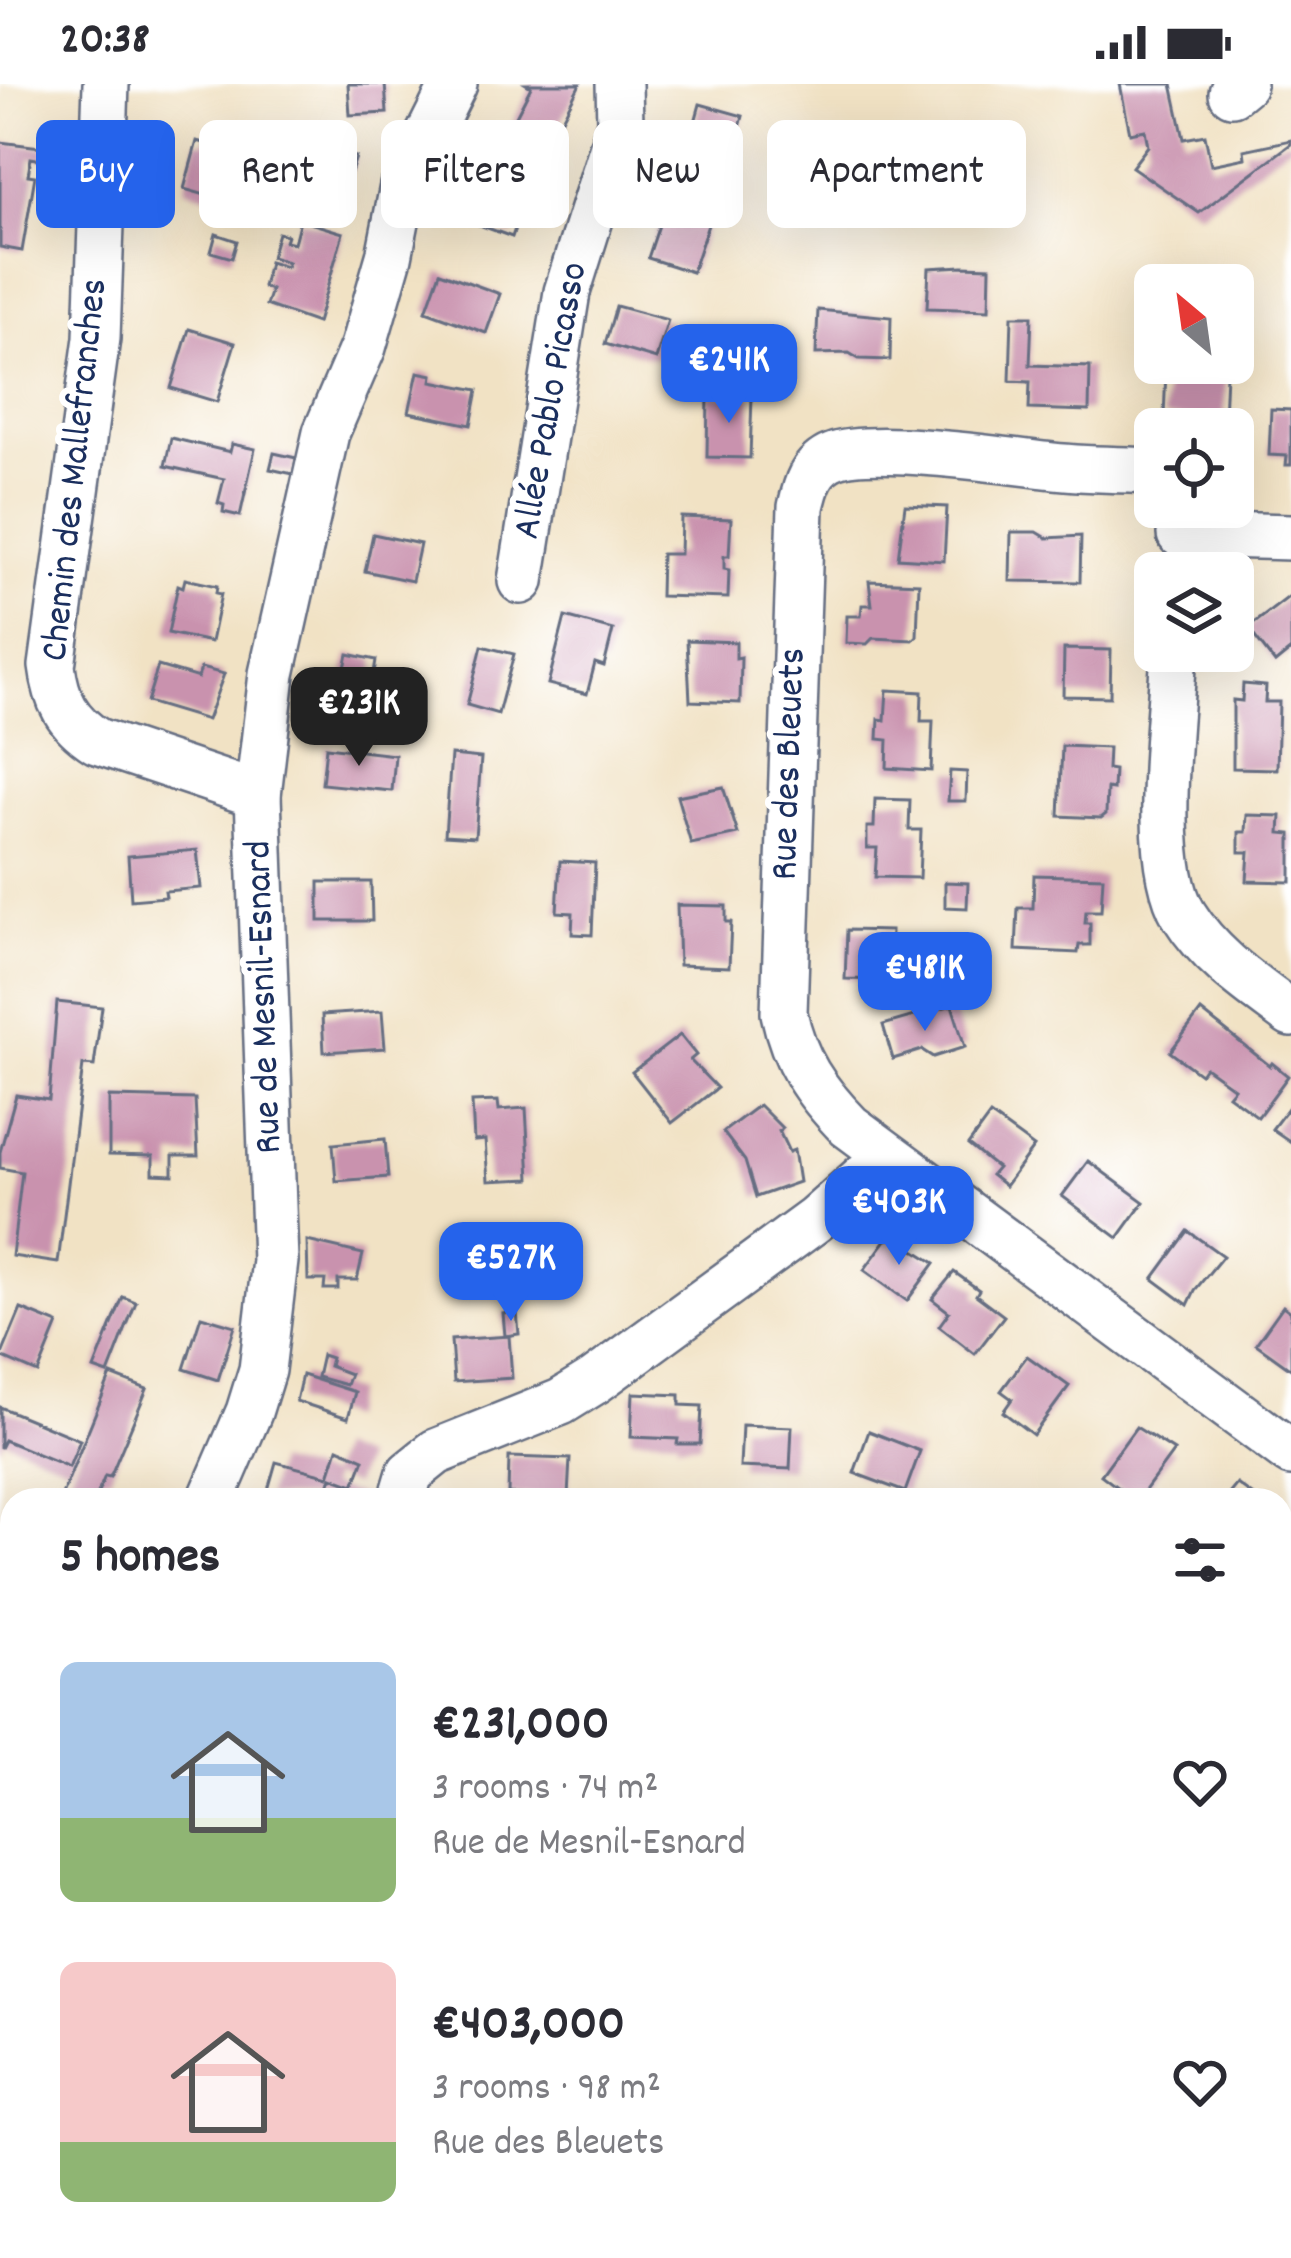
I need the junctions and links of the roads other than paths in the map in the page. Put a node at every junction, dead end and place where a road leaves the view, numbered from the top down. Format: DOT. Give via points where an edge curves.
graph roads {
  1 [pos="106,84"];
  2 [pos="454,84"];
  3 [pos="619,84"];
  4 [pos="1134,470"];
  5 [pos="1291,537"];
  6 [pos="1181,538"];
  7 [pos="520,581"];
  8 [pos="1173,672"];
  9 [pos="258,795"];
  10 [pos="1291,1015"];
  11 [pos="887,1156"];
  12 [pos="1291,1453"];
  13 [pos="216,1488"];
  14 [pos="405,1488"];
  1 -- 9 [label="street, Chemin des Mallefranches" via="97,338 52,666 55,693 80,730 98,741"];
  2 -- 9 [label="street, Rue de Mesnil-Esnard" via="403,186 363,346 326,433 272,674"];
  3 -- 7 [label="street, Allée Pablo Picasso" via="620,124 567,292"];
  4 -- 11 [label="street, Rue des Bleuets" via="852,452 827,459 806,484 784,1013 804,1074"];
  5 -- 6 [label="street"];
  8 -- 10 [label="street" via="1166,842 1173,890 1219,957"];
  9 -- 13 [label="street, Rue de Mesnil-Esnard" via="275,1261 262,1370"];
  11 -- 12 [label="street, Rue des Bleuets"];
  11 -- 14 [label="street" via="815,1220 595,1382 436,1452 410,1472"];
}
